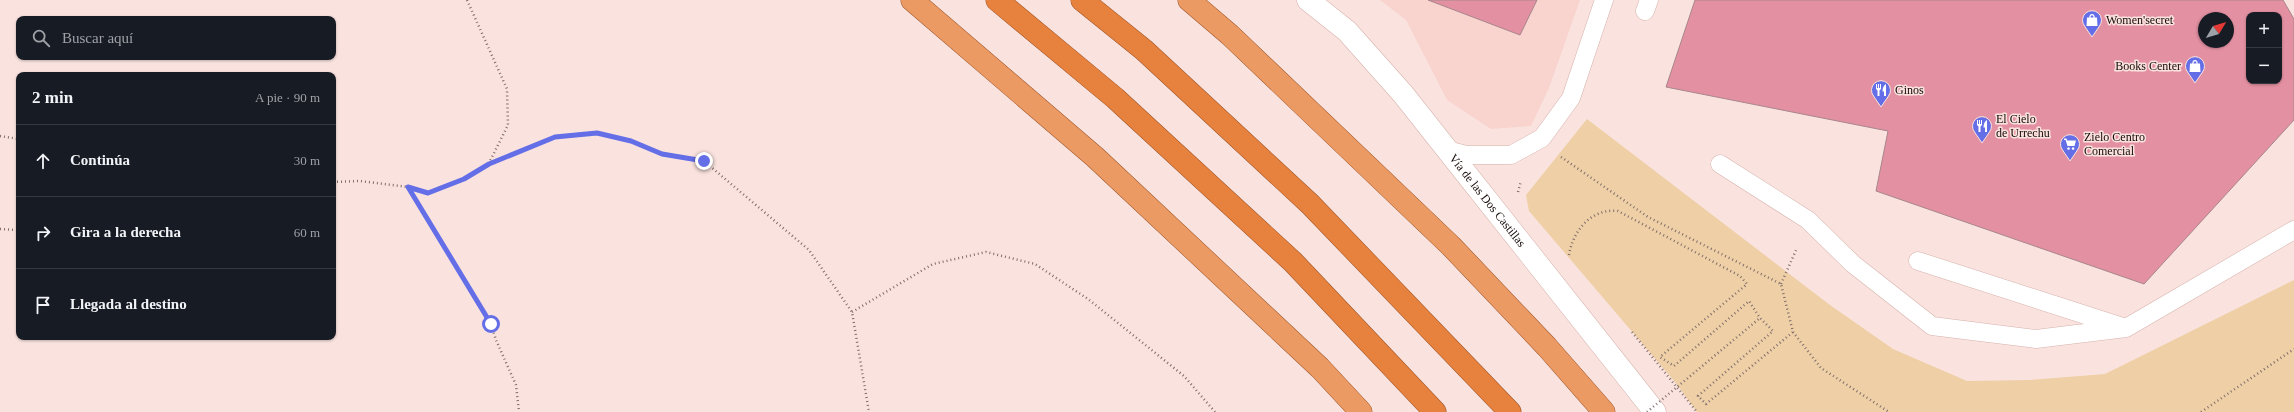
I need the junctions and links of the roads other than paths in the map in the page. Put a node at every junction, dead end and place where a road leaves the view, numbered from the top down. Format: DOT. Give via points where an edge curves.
graph roads {
  1 [pos="912,0"];
  2 [pos="997,0"];
  3 [pos="1082,0"];
  4 [pos="1189,0"];
  5 [pos="1308,0"];
  6 [pos="1604,0"];
  7 [pos="1447,150"];
  8 [pos="1720,164"];
  9 [pos="2294,230"];
  10 [pos="1918,261"];
  11 [pos="2126,328"];
  12 [pos="1361,412"];
  13 [pos="1435,412"];
  14 [pos="1510,412"];
  15 [pos="1604,412"];
  16 [pos="1655,412"];
  1 -- 12 [label="highway" via="1095,157 1320,368"];
  2 -- 13 [label="highway" via="1115,98 1293,262"];
  3 -- 14 [label="highway" via="1144,50 1310,204"];
  4 -- 15 [label="highway" via="1230,35 1451,246 1547,347"];
  5 -- 7 [label="street, Vía de las Dos Castillas" via="1347,31 1403,94"];
  6 -- 7 [label="lane" via="1571,98 1542,138 1511,155 1466,156"];
  7 -- 16 [label="street, Vía de las Dos Castillas"];
  8 -- 11 [label="lane" via="1808,220 1853,264 1932,326 2036,339"];
  9 -- 11 [label="lane"];
  10 -- 11 [label="lane"];
}
